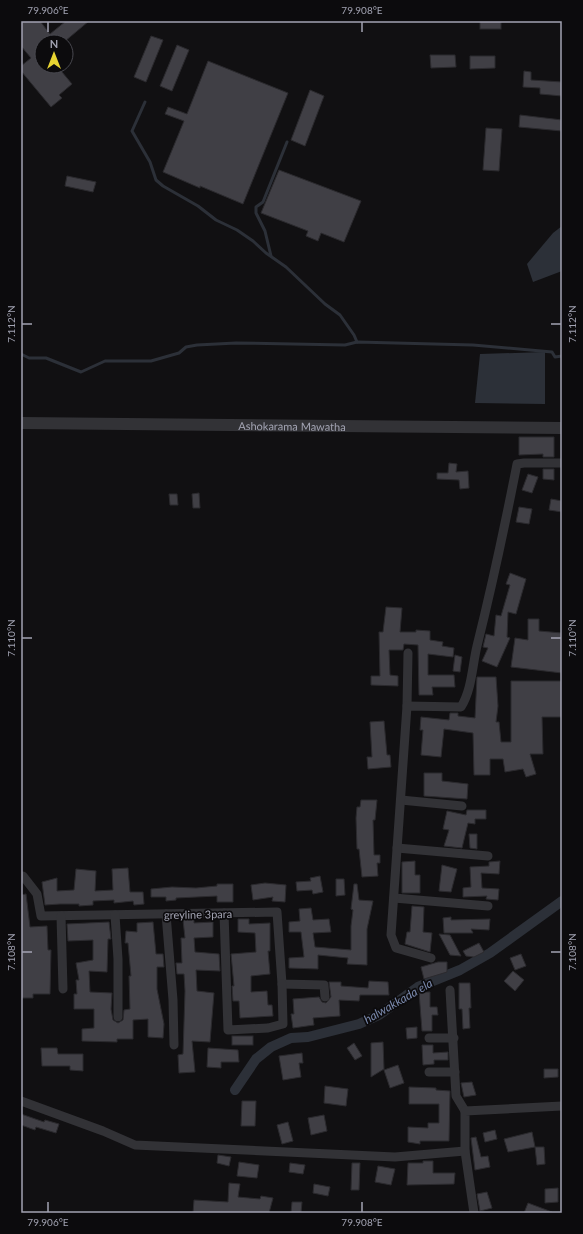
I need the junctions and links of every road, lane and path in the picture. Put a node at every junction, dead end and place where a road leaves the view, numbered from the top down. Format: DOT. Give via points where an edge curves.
graph roads {
  1 [pos="21,423"];
  2 [pos="562,428"];
  3 [pos="562,463"];
  4 [pos="408,653"];
  5 [pos="407,706"];
  6 [pos="401,800"];
  7 [pos="462,806"];
  8 [pos="397,848"];
  9 [pos="488,856"];
  10 [pos="21,876"];
  11 [pos="394,898"];
  12 [pos="488,906"];
  13 [pos="224,913"];
  14 [pos="166,914"];
  15 [pos="115,915"];
  16 [pos="61,916"];
  17 [pos="431,958"];
  18 [pos="282,984"];
  19 [pos="63,989"];
  20 [pos="450,990"];
  21 [pos="325,997"];
  22 [pos="118,1017"];
  23 [pos="429,1038"];
  24 [pos="454,1038"];
  25 [pos="174,1045"];
  26 [pos="429,1072"];
  27 [pos="455,1072"];
  28 [pos="21,1102"];
  29 [pos="562,1106"];
  30 [pos="465,1111"];
  31 [pos="466,1151"];
  32 [pos="474,1213"];
  1 -- 2 [label="street, Ashokarama Mawatha"];
  3 -- 5 [label="street" via="517,464 468,697 461,707"];
  4 -- 5 [label="street"];
  5 -- 6 [label="street"];
  6 -- 7 [label="street"];
  6 -- 8 [label="street"];
  8 -- 9 [label="street"];
  8 -- 11 [label="street"];
  10 -- 16 [label="street, greyline 3para" via="37,894 41,916"];
  11 -- 12 [label="street"];
  11 -- 17 [label="street" via="391,935 396,948"];
  13 -- 14 [label="street, greyline 3para"];
  13 -- 18 [label="street, greyline 3para" via="277,912"];
  13 -- 18 [label="street" via="228,1030 268,1028 283,1024"];
  14 -- 15 [label="street, greyline 3para"];
  14 -- 25 [label="street"];
  15 -- 16 [label="street, greyline 3para"];
  15 -- 22 [label="street"];
  16 -- 19 [label="street"];
  18 -- 21 [label="street" via="324,986"];
  20 -- 24 [label="street"];
  23 -- 24 [label="street"];
  24 -- 27 [label="street"];
  26 -- 27 [label="street"];
  27 -- 30 [label="street" via="456,1096"];
  28 -- 31 [label="street" via="135,1145 395,1157"];
  29 -- 30 [label="street"];
  30 -- 31 [label="street"];
  31 -- 32 [label="street"];
}
